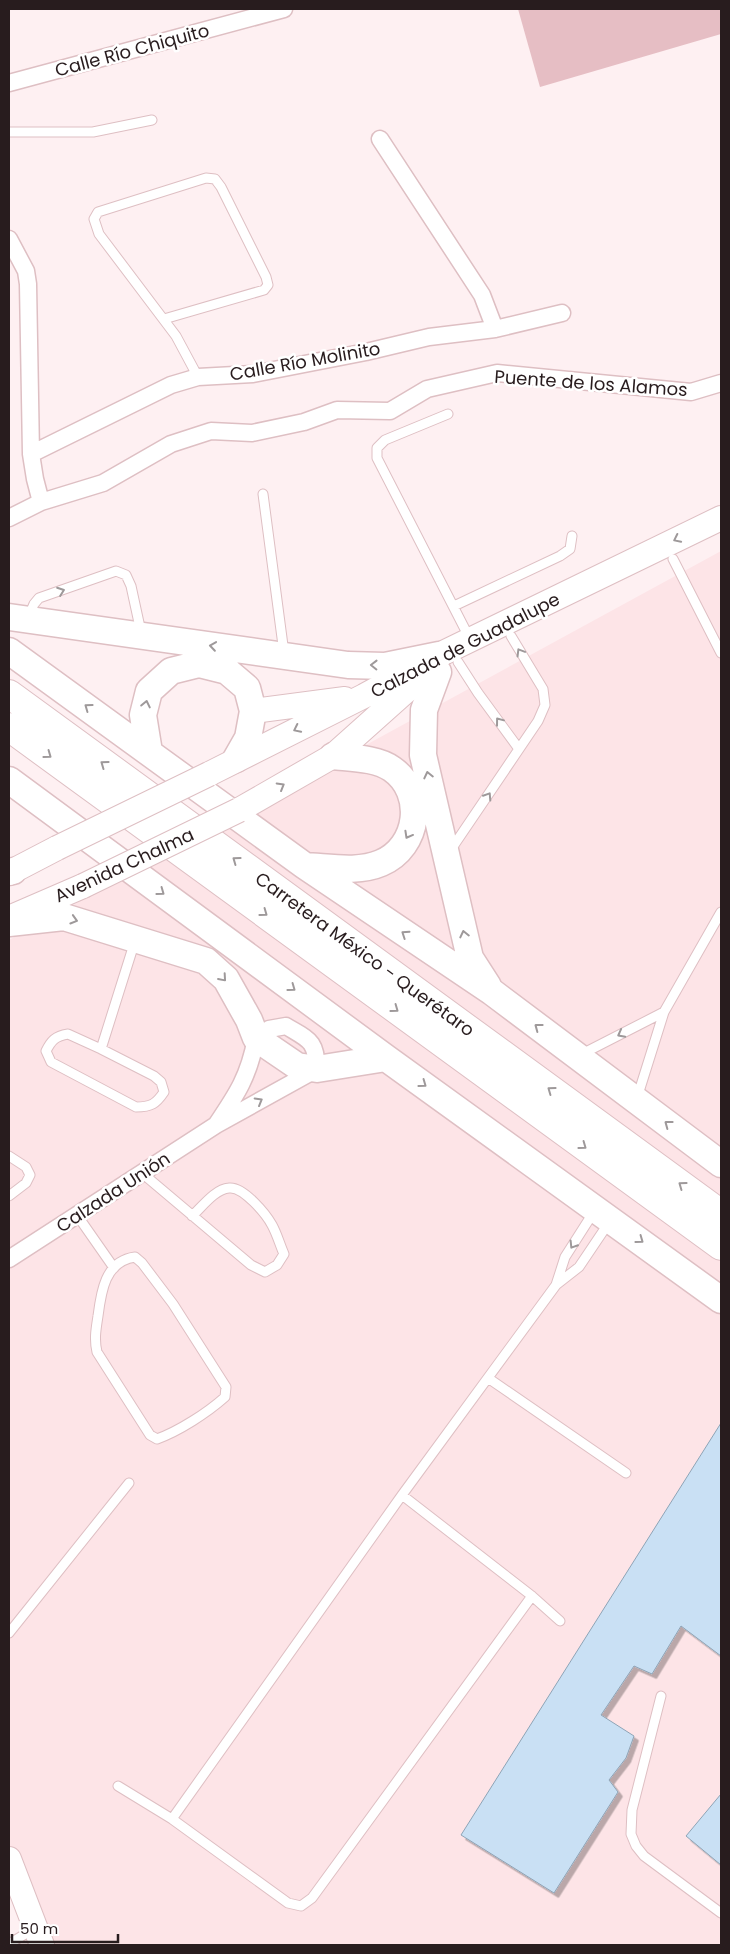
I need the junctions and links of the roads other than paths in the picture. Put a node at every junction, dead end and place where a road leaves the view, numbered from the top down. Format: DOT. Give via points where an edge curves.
graph roads {
  1 [pos="284,9"];
  2 [pos="9,83"];
  3 [pos="152,120"];
  4 [pos="9,132"];
  5 [pos="380,139"];
  6 [pos="9,239"];
  7 [pos="562,313"];
  8 [pos="164,318"];
  9 [pos="495,329"];
  10 [pos="198,378"];
  11 [pos="721,383"];
  12 [pos="448,414"];
  13 [pos="31,454"];
  14 [pos="263,494"];
  15 [pos="41,502"];
  16 [pos="9,518"];
  17 [pos="721,518"];
  18 [pos="721,535"];
  19 [pos="572,536"];
  20 [pos="673,559"];
  21 [pos="454,606"];
  22 [pos="9,617"];
  23 [pos="36,621"];
  24 [pos="142,636"];
  25 [pos="511,636"];
  26 [pos="470,639"];
  27 [pos="9,651"];
  28 [pos="721,653"];
  29 [pos="284,656"];
  30 [pos="445,663"];
  31 [pos="9,694"];
  32 [pos="364,696"];
  33 [pos="253,711"];
  34 [pos="9,726"];
  35 [pos="520,749"];
  36 [pos="150,752"];
  37 [pos="333,756"];
  38 [pos="236,759"];
  39 [pos="11,783"];
  40 [pos="239,810"];
  41 [pos="446,856"];
  42 [pos="305,866"];
  43 [pos="10,872"];
  44 [pos="721,912"];
  45 [pos="9,918"];
  46 [pos="9,923"];
  47 [pos="135,939"];
  48 [pos="492,992"];
  49 [pos="664,1012"];
  50 [pos="256,1038"];
  51 [pos="101,1048"];
  52 [pos="578,1057"];
  53 [pos="386,1058"];
  54 [pos="317,1069"];
  55 [pos="636,1100"];
  56 [pos="216,1125"];
  57 [pos="9,1156"];
  58 [pos="721,1164"];
  59 [pos="142,1174"];
  60 [pos="9,1196"];
  61 [pos="604,1213"];
  62 [pos="721,1214"];
  63 [pos="77,1215"];
  64 [pos="192,1216"];
  65 [pos="721,1246"];
  66 [pos="9,1259"];
  67 [pos="114,1268"];
  68 [pos="556,1284"];
  69 [pos="721,1300"];
  70 [pos="488,1378"];
  71 [pos="626,1473"];
  72 [pos="129,1483"];
  73 [pos="402,1494"];
  74 [pos="532,1596"];
  75 [pos="560,1621"];
  76 [pos="9,1633"];
  77 [pos="661,1696"];
  78 [pos="118,1786"];
  79 [pos="172,1819"];
  80 [pos="9,1859"];
  81 [pos="721,1913"];
  82 [pos="38,1936"];
  83 [pos="9,1944"];
  1 -- 2 [label="street, Calle Río Chiquito"];
  3 -- 4 [label="lane" via="93,132"];
  5 -- 9 [label="street" via="482,295"];
  6 -- 13 [label="street" via="26,272 28,284"];
  7 -- 9 [label="street, Calle Río Molinito"];
  8 -- 8 [label="lane" via="99,234 94,219 98,212 206,178 215,179 268,285 264,290"];
  8 -- 10 [label="lane"];
  9 -- 10 [label="street, Calle Río Molinito" via="429,337 253,374"];
  10 -- 13 [label="street, Calle Río Molinito" via="171,385"];
  11 -- 15 [label="street, Puente de los Alamos" via="691,392 497,373 427,389 390,410 337,410 304,422 252,433 211,431 171,444 103,483"];
  12 -- 21 [label="lane" via="385,440 377,448 376,458"];
  13 -- 15 [label="street"];
  14 -- 29 [label="lane"];
  15 -- 16 [label="street, Puente de los Alamos"];
  17 -- 26 [label="main road, Calzada de Guadalupe, one-way"];
  18 -- 20 [label="main road, Calzada de Guadalupe"];
  19 -- 21 [label="lane" via="570,549 560,556"];
  20 -- 25 [label="main road, Calzada de Guadalupe"];
  20 -- 28 [label="lane"];
  21 -- 26 [label="lane"];
  22 -- 23 [label="main road"];
  23 -- 24 [label="main road"];
  23 -- 24 [label="lane, one-way" via="31,611 40,598 116,571 126,575 131,586"];
  29 -- 24 [label="main road, one-way"];
  25 -- 30 [label="main road, Calzada de Guadalupe"];
  35 -- 25 [label="lane, one-way" via="538,721 544,705 543,689"];
  26 -- 30 [label="main road, Calzada de Guadalupe"];
  36 -- 27 [label="main road, one-way"];
  30 -- 29 [label="main road, one-way" via="348,665"];
  30 -- 32 [label="main road, Calzada de Guadalupe"];
  35 -- 30 [label="lane, one-way" via="478,693"];
  30 -- 37 [label="main road, Calzada de Guadalupe" via="408,689"];
  41 -- 30 [label="main road, one-way" via="423,755 424,710"];
  62 -- 31 [label="highway, Carretera México - Querétaro, one-way"];
  32 -- 33 [label="main road"];
  32 -- 38 [label="main road, Calzada de Guadalupe, one-way"];
  36 -- 33 [label="main road, one-way" via="143,715 149,691 171,671 199,664 227,672 247,688"];
  33 -- 38 [label="main road" via="248,738"];
  34 -- 65 [label="highway, Carretera México - Querétaro, one-way"];
  41 -- 35 [label="lane, one-way"];
  36 -- 42 [label="main road"];
  40 -- 37 [label="main road, Calzada de Guadalupe, one-way"];
  37 -- 42 [label="main road, one-way" via="378,762 392,768 404,780 412,796 413,825 397,851 382,863 357,869"];
  38 -- 43 [label="main road, Calzada de Guadalupe, bridge"];
  39 -- 53 [label="main road, one-way"];
  40 -- 45 [label="main road, Avenida Chalma, bridge"];
  48 -- 41 [label="main road, one-way" via="470,958"];
  48 -- 42 [label="main road, one-way"];
  44 -- 49 [label="lane"];
  46 -- 47 [label="main road, one-way" via="64,917"];
  47 -- 50 [label="main road, one-way" via="206,961 226,980"];
  47 -- 51 [label="lane"];
  52 -- 48 [label="main road, one-way"];
  49 -- 52 [label="lane, one-way"];
  49 -- 55 [label="lane"];
  50 -- 54 [label="main road" via="297,1066"];
  50 -- 56 [label="street, Calzada Unión" via="241,1089"];
  51 -- 51 [label="lane" via="68,1034 59,1035 51,1041 46,1051 51,1062 58,1067 136,1107 157,1102 164,1092 161,1082"];
  52 -- 55 [label="main road"];
  53 -- 54 [label="main road"];
  53 -- 61 [label="main road, one-way"];
  56 -- 54 [label="street, Calzada Unión, one-way"];
  58 -- 55 [label="main road, one-way"];
  56 -- 59 [label="street, Calzada Unión"];
  57 -- 60 [label="lane" via="26,1167 30,1174 26,1183"];
  59 -- 63 [label="street, Calzada Unión"];
  59 -- 64 [label="lane"];
  61 -- 68 [label="lane, one-way" via="566,1257"];
  61 -- 68 [label="lane" via="579,1266"];
  61 -- 69 [label="main road, one-way"];
  63 -- 66 [label="street, Calzada Unión"];
  63 -- 67 [label="lane"];
  64 -- 64 [label="lane" via="219,1191 230,1187 241,1191 273,1226 284,1254 278,1264 265,1272 251,1265"];
  67 -- 67 [label="lane" via="104,1282 94,1341 97,1352 150,1435 157,1439 217,1404 225,1397 226,1387 173,1304 142,1264 135,1257"];
  68 -- 70 [label="lane"];
  70 -- 71 [label="lane"];
  70 -- 73 [label="lane"];
  72 -- 76 [label="lane"];
  73 -- 74 [label="lane"];
  73 -- 79 [label="lane"];
  74 -- 75 [label="lane"];
  74 -- 79 [label="lane" via="312,1898 301,1906 288,1903"];
  77 -- 81 [label="lane" via="632,1810 631,1834 644,1856"];
  78 -- 79 [label="lane"];
  80 -- 82 [label="main road"];
  82 -- 83 [label="lane"];
}
